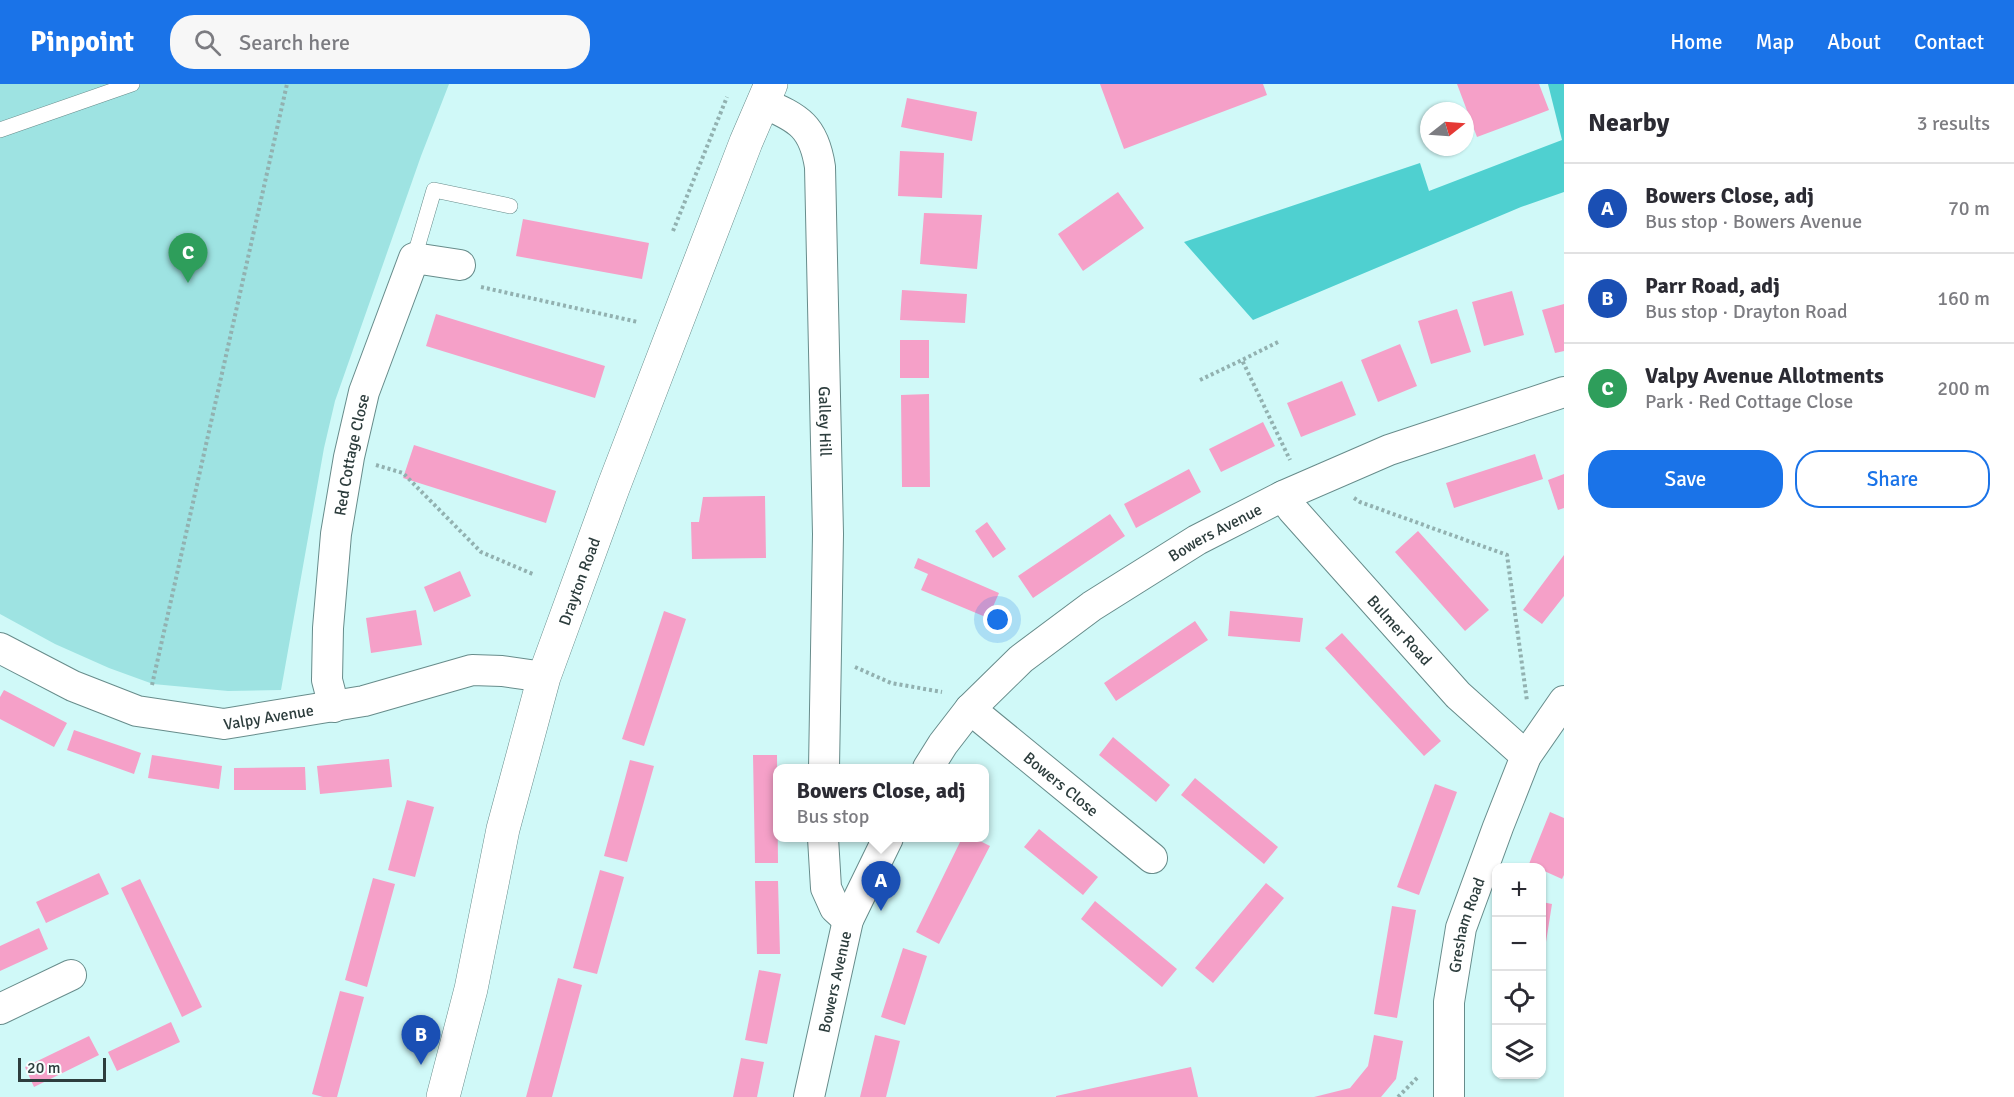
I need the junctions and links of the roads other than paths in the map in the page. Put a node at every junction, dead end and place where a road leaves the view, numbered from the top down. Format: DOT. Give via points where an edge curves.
graph roads {
  1 [pos="132,84"];
  2 [pos="767,94"];
  3 [pos="0,130"];
  4 [pos="510,206"];
  5 [pos="414,258"];
  6 [pos="460,265"];
  7 [pos="1564,392"];
  8 [pos="1283,496"];
  9 [pos="0,648"];
  10 [pos="544,677"];
  11 [pos="1564,701"];
  12 [pos="334,707"];
  13 [pos="970,710"];
  14 [pos="1526,756"];
  15 [pos="824,764"];
  16 [pos="930,764"];
  17 [pos="823,842"];
  18 [pos="886,842"];
  19 [pos="1152,858"];
  20 [pos="848,920"];
  21 [pos="71,975"];
  22 [pos="0,1009"];
  23 [pos="443,1097"];
  24 [pos="809,1097"];
  25 [pos="1449,1097"];
  1 -- 3 [label="lane"];
  2 -- 10 [label="main road, Drayton Road" via="613,488"];
  2 -- 15 [label="street, Galley Hill" via="777,109 810,133 819,167 828,534"];
  4 -- 5 [label="lane" via="434,190"];
  5 -- 6 [label="street"];
  5 -- 12 [label="street, Red Cottage Close" via="364,392 349,457 336,534 328,628 327,680"];
  7 -- 8 [label="street, Bowers Avenue" via="1389,450"];
  8 -- 13 [label="street, Bowers Avenue" via="1197,540 1092,606 1021,659"];
  8 -- 14 [label="street, Bulmer Road" via="1458,695"];
  9 -- 12 [label="street, Valpy Avenue" via="73,686 137,711 224,724"];
  10 -- 12 [label="street, Valpy Avenue" via="472,670"];
  10 -- 23 [label="main road, Drayton Road" via="503,829 471,989"];
  11 -- 14 [label="street, Gresham Road"];
  13 -- 16 [label="street, Bowers Avenue"];
  13 -- 19 [label="street, Bowers Close"];
  14 -- 25 [label="street, Gresham Road" via="1461,928 1449,1002"];
  17 -- 20 [label="street" via="826,888 835,908"];
  18 -- 20 [label="street, Bowers Avenue"];
  20 -- 24 [label="street, Bowers Avenue"];
  21 -- 22 [label="street"];
}
